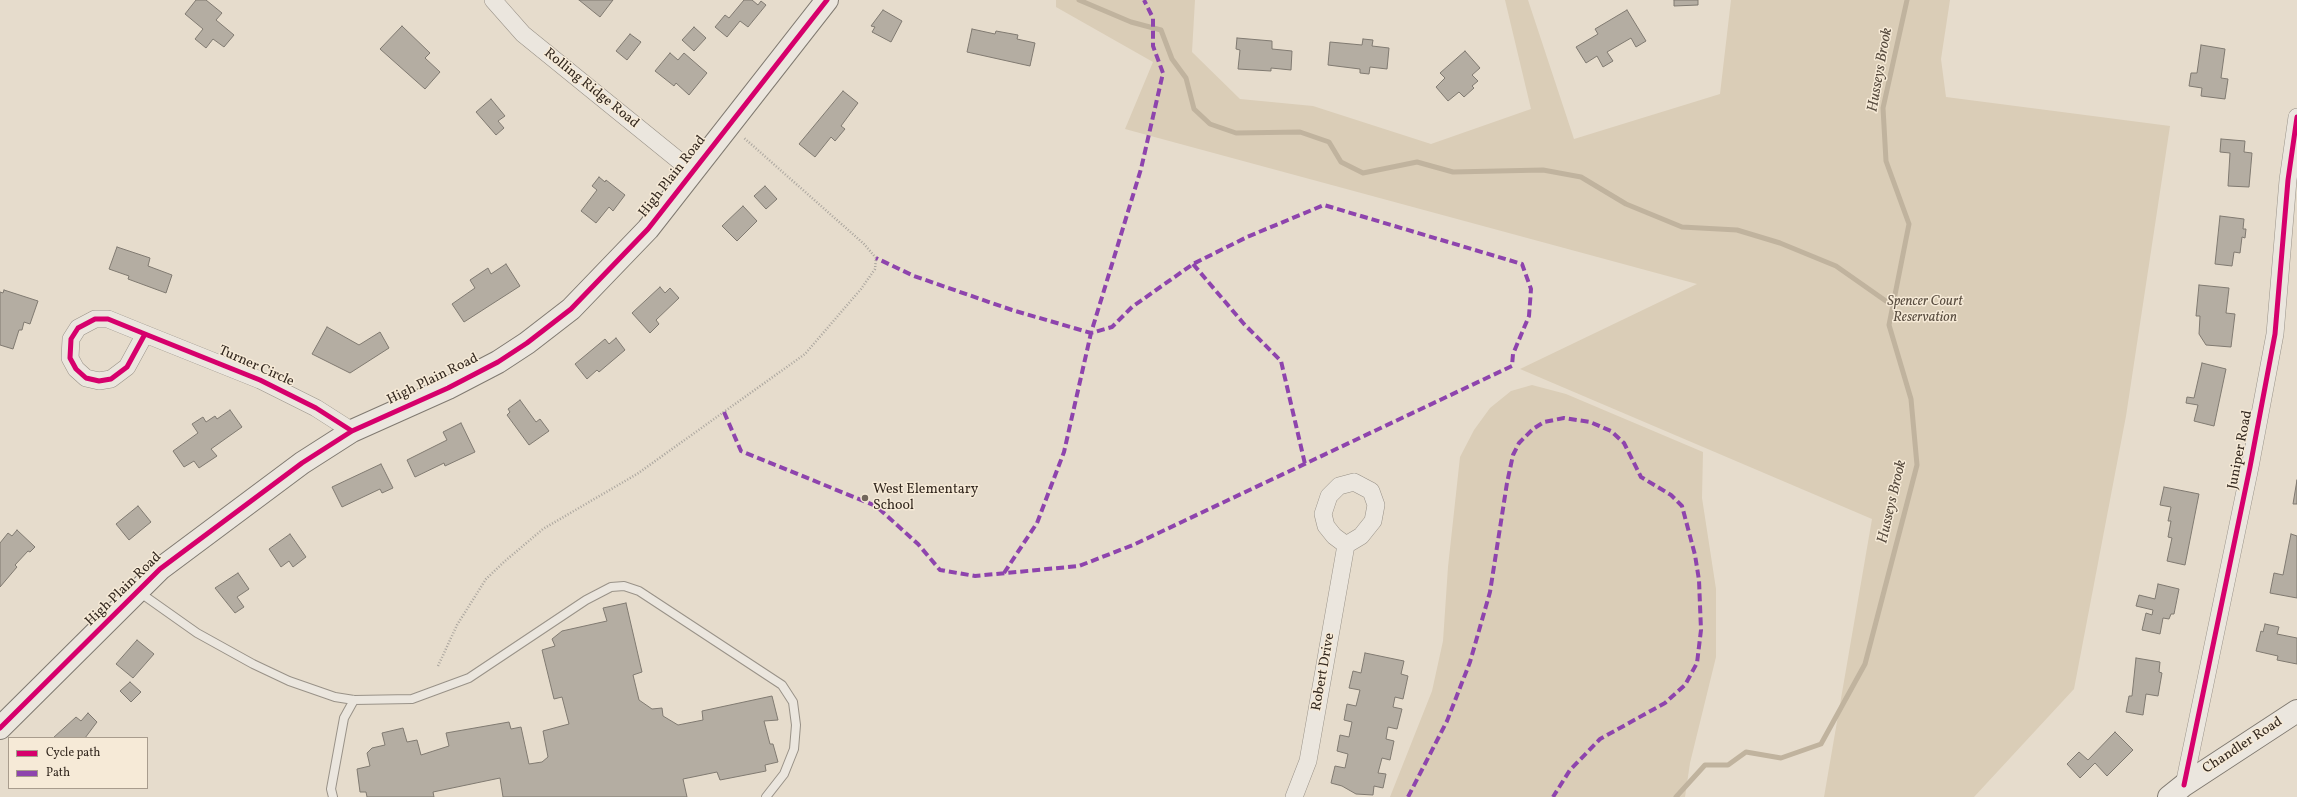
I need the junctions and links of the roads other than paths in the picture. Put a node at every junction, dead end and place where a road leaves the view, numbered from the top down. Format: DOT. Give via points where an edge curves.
graph roads {
  1 [pos="493,0"];
  2 [pos="827,0"];
  3 [pos="2297,116"];
  4 [pos="693,172"];
  5 [pos="145,334"];
  6 [pos="352,431"];
  7 [pos="1346,545"];
  8 [pos="139,592"];
  9 [pos="354,700"];
  10 [pos="2297,711"];
  11 [pos="0,728"];
  12 [pos="2177,791"];
  13 [pos="333,797"];
  14 [pos="766,797"];
  15 [pos="1294,797"];
  1 -- 4 [label="street, Rolling Ridge Road" via="523,34"];
  2 -- 4 [label="street, High Plain Road"];
  3 -- 12 [label="street, Juniper Road" via="2288,180 2275,334 2256,436"];
  4 -- 6 [label="street, High Plain Road" via="648,229 588,293 527,343 498,362 448,388"];
  5 -- 5 [label="street, Turner Circle" via="108,319 89,321 74,333 70,345 70,358 76,369 86,378 99,381 111,379 127,367"];
  5 -- 6 [label="street, Turner Circle" via="280,389"];
  6 -- 8 [label="street, High Plain Road" via="302,463 166,565"];
  7 -- 15 [label="street, Robert Drive" via="1308,761"];
  8 -- 9 [label="lane" via="197,633 253,664 289,681 335,697"];
  8 -- 11 [label="street, High Plain Road"];
  9 -- 13 [label="lane" via="344,718 331,789"];
  9 -- 14 [label="lane" via="412,699 469,678 586,600 611,586 624,586 639,591 782,685 793,702 796,725 794,749 784,774"];
  10 -- 12 [label="street, Chandler Road"];
}
